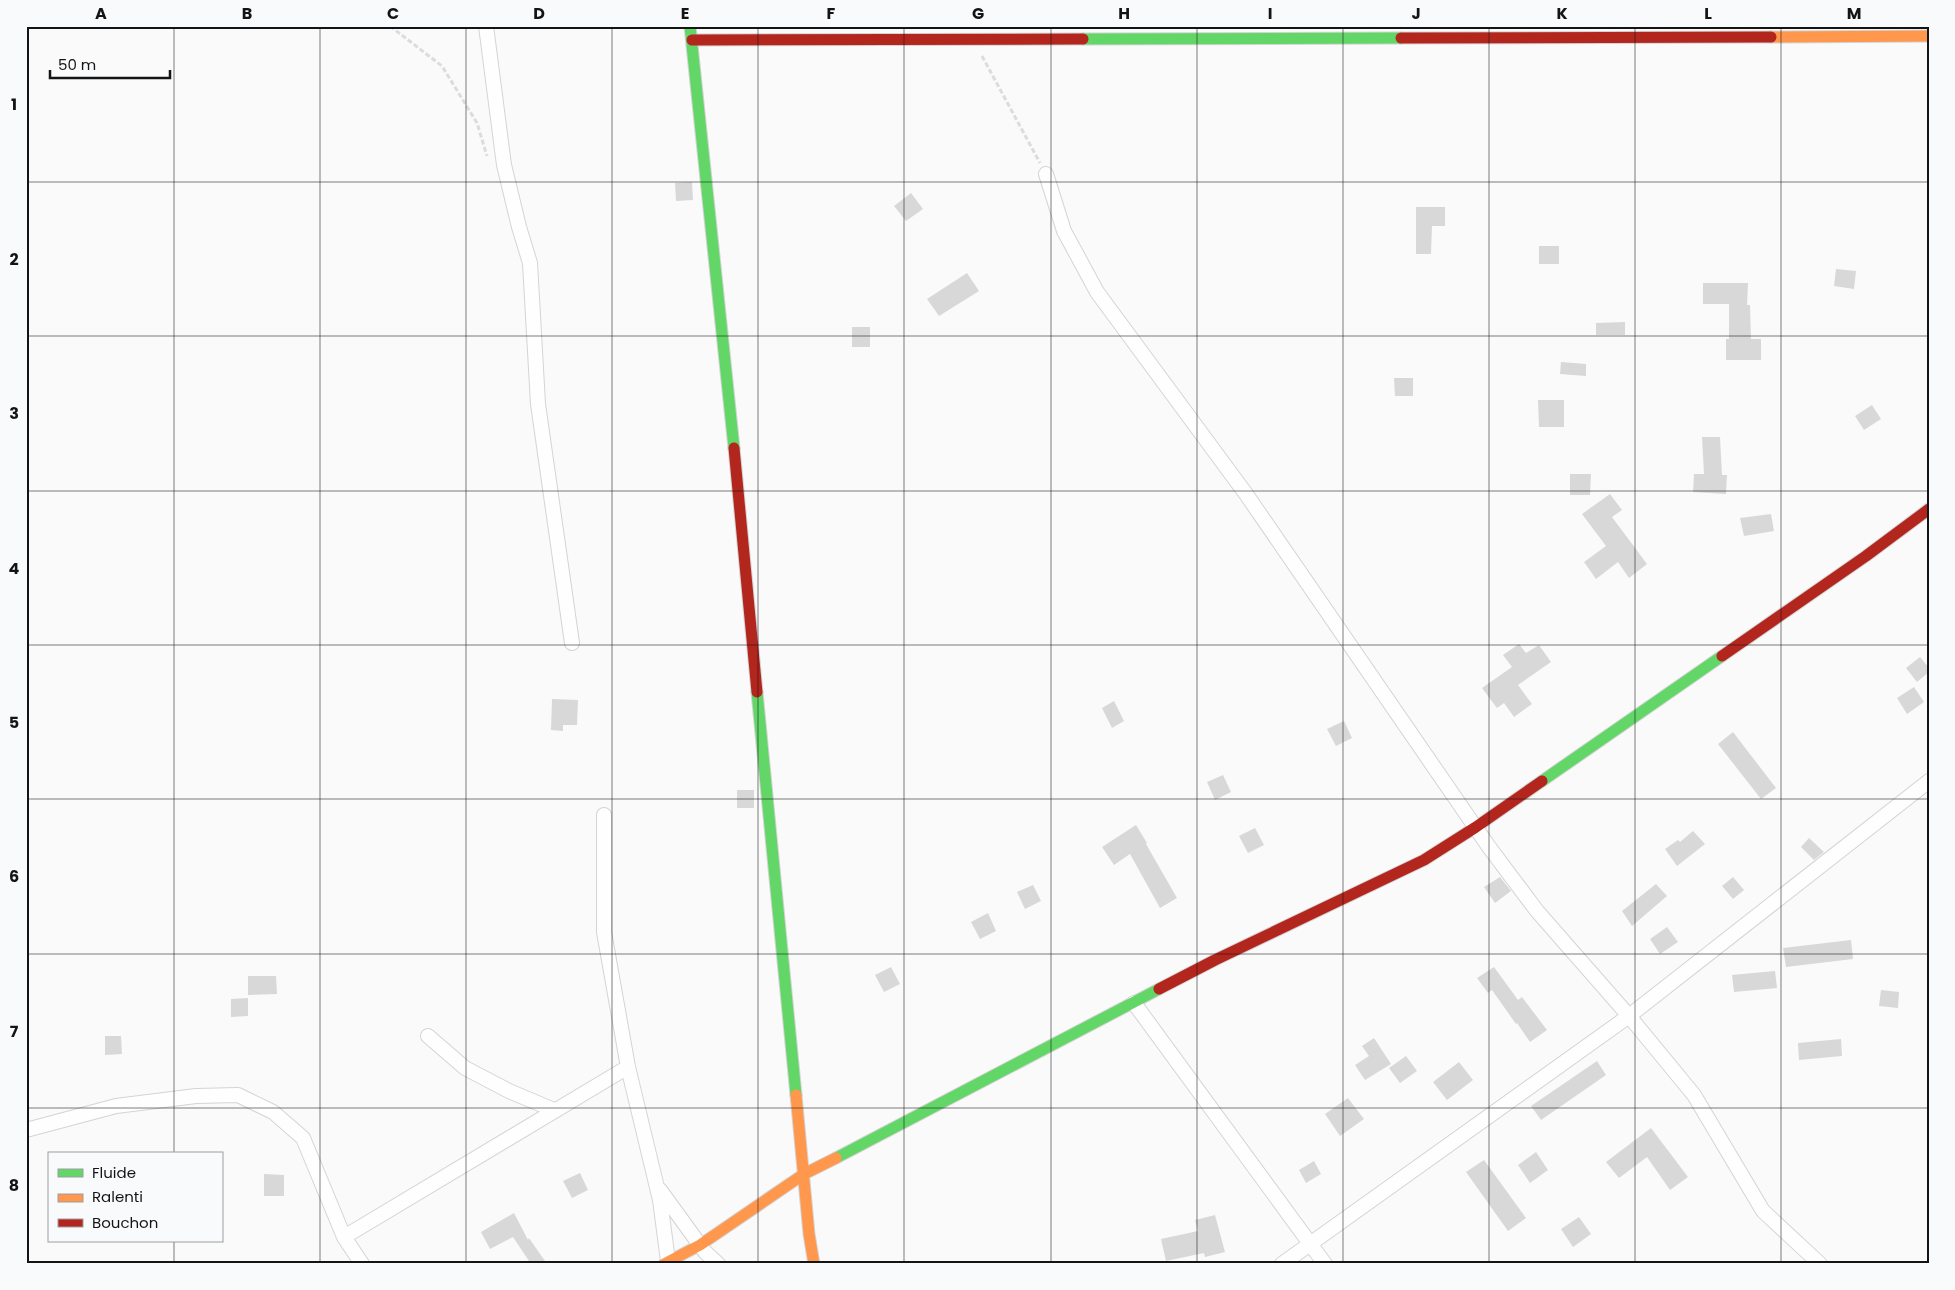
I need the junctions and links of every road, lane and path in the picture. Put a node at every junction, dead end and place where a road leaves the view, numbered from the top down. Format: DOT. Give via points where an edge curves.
graph roads {
  1 [pos="390,26"];
  2 [pos="486,26"];
  3 [pos="690,26"];
  4 [pos="1929,36"];
  5 [pos="972,38"];
  6 [pos="692,40"];
  7 [pos="489,164"];
  8 [pos="1046,174"];
  9 [pos="1929,509"];
  10 [pos="572,643"];
  11 [pos="1929,781"];
  12 [pos="604,815"];
  13 [pos="1476,827"];
  14 [pos="1134,1003"];
  15 [pos="1629,1016"];
  16 [pos="428,1036"];
  17 [pos="628,1067"];
  18 [pos="554,1110"];
  19 [pos="26,1130"];
  20 [pos="804,1174"];
  21 [pos="656,1185"];
  22 [pos="344,1237"];
  23 [pos="1310,1243"];
  24 [pos="700,1245"];
  25 [pos="666,1263"];
  26 [pos="362,1264"];
  27 [pos="718,1264"];
  28 [pos="814,1264"];
  29 [pos="1282,1264"];
  30 [pos="1325,1264"];
  31 [pos="1820,1264"];
  1 -- 7 [label="path" via="442,66 477,123"];
  2 -- 10 [label="street" via="504,165 530,263 538,404"];
  3 -- 6 [label="street"];
  4 -- 5 [label="street"];
  5 -- 6 [label="street"];
  5 -- 8 [label="path"];
  6 -- 20 [label="street"];
  8 -- 13 [label="street" via="1064,231 1097,292 1246,494"];
  9 -- 13 [label="street"];
  11 -- 15 [label="street"];
  12 -- 17 [label="street" via="604,932"];
  13 -- 14 [label="street" via="1424,860"];
  13 -- 15 [label="street" via="1536,911"];
  14 -- 20 [label="street"];
  14 -- 23 [label="street"];
  15 -- 23 [label="street"];
  15 -- 31 [label="street" via="1694,1094 1763,1211"];
  16 -- 18 [label="street" via="465,1068"];
  17 -- 18 [label="street"];
  17 -- 21 [label="street"];
  18 -- 22 [label="street"];
  19 -- 22 [label="street" via="116,1106 196,1096 238,1095 273,1112 303,1138"];
  20 -- 24 [label="street"];
  20 -- 28 [label="street"];
  21 -- 24 [label="street"];
  21 -- 25 [label="street"];
  22 -- 26 [label="street"];
  23 -- 29 [label="street"];
  23 -- 30 [label="street"];
  24 -- 25 [label="street"];
  24 -- 27 [label="street"];
}
